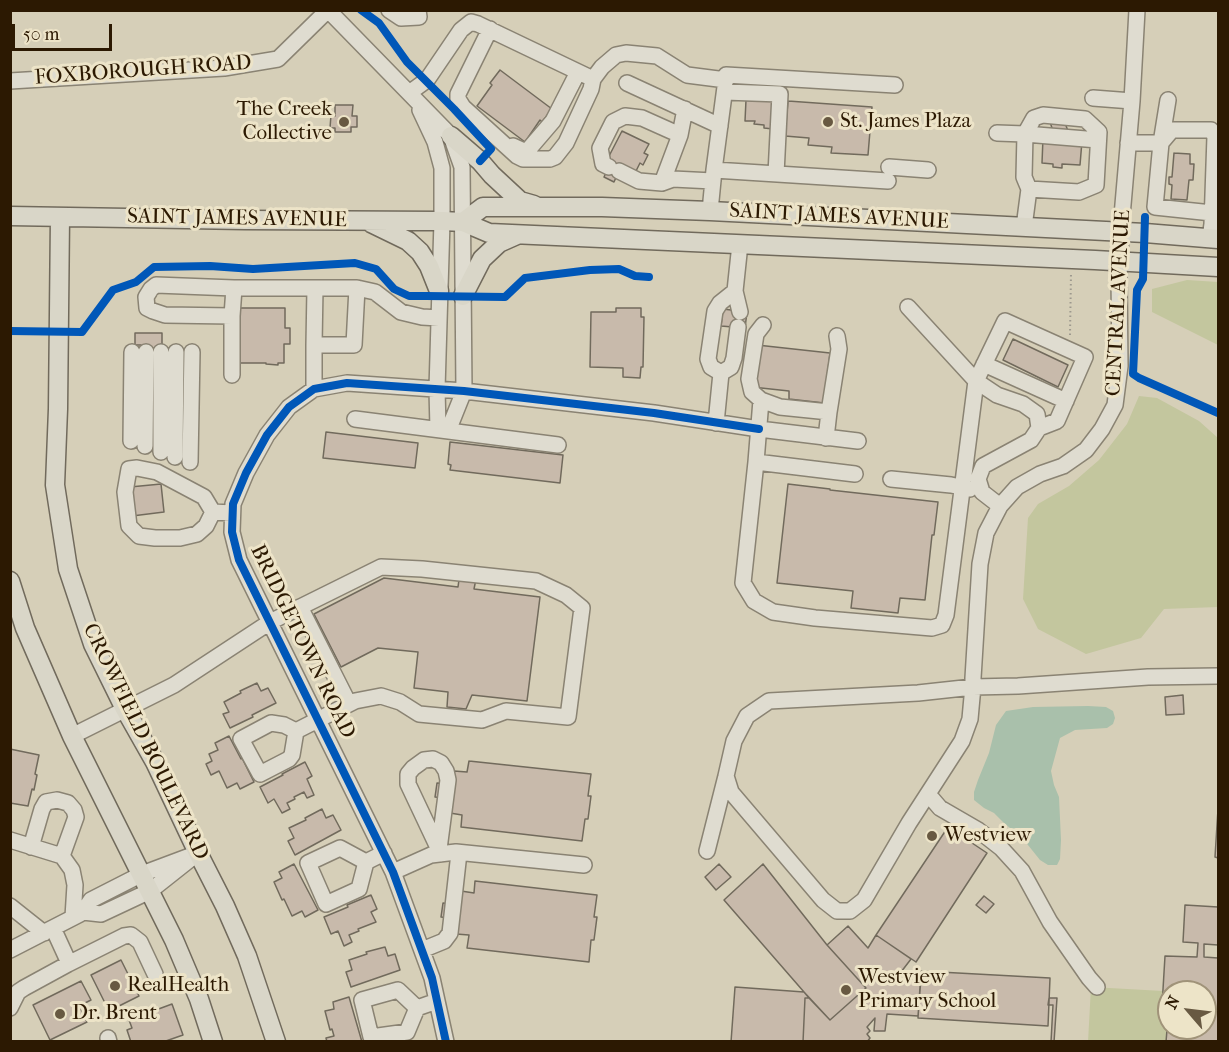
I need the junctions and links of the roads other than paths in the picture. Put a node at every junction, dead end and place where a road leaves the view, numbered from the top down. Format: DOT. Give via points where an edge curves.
graph roads {
  1 [pos="389,10"];
  2 [pos="418,10"];
  3 [pos="1137,10"];
  4 [pos="331,12"];
  5 [pos="490,29"];
  6 [pos="578,72"];
  7 [pos="593,79"];
  8 [pos="10,81"];
  9 [pos="627,83"];
  10 [pos="726,84"];
  11 [pos="895,85"];
  12 [pos="412,96"];
  13 [pos="458,97"];
  14 [pos="1093,98"];
  15 [pos="1168,100"];
  16 [pos="1132,101"];
  17 [pos="685,109"];
  18 [pos="720,126"];
  19 [pos="1029,128"];
  20 [pos="997,133"];
  21 [pos="1096,134"];
  22 [pos="680,135"];
  23 [pos="451,136"];
  24 [pos="1128,143"];
  25 [pos="1161,143"];
  26 [pos="928,170"];
  27 [pos="776,174"];
  28 [pos="714,175"];
  29 [pos="662,183"];
  30 [pos="1029,189"];
  31 [pos="1215,205"];
  32 [pos="539,207"];
  33 [pos="711,211"];
  34 [pos="10,216"];
  35 [pos="60,217"];
  36 [pos="367,221"];
  37 [pos="442,221"];
  38 [pos="463,222"];
  39 [pos="1024,227"];
  40 [pos="1122,232"];
  41 [pos="518,235"];
  42 [pos="1214,239"];
  43 [pos="740,244"];
  44 [pos="1120,262"];
  45 [pos="1218,267"];
  46 [pos="234,288"];
  47 [pos="315,288"];
  48 [pos="357,288"];
  49 [pos="440,291"];
  50 [pos="735,291"];
  51 [pos="463,296"];
  52 [pos="908,307"];
  53 [pos="740,312"];
  54 [pos="232,316"];
  55 [pos="439,318"];
  56 [pos="763,325"];
  57 [pos="738,327"];
  58 [pos="837,336"];
  59 [pos="314,345"];
  60 [pos="161,352"];
  61 [pos="984,364"];
  62 [pos="722,373"];
  63 [pos="232,375"];
  64 [pos="976,381"];
  65 [pos="314,389"];
  66 [pos="437,389"];
  67 [pos="464,391"];
  68 [pos="761,400"];
  69 [pos="1066,401"];
  70 [pos="829,412"];
  71 [pos="355,418"];
  72 [pos="716,423"];
  73 [pos="1039,428"];
  74 [pos="759,429"];
  75 [pos="443,430"];
  76 [pos="826,438"];
  77 [pos="858,441"];
  78 [pos="558,444"];
  79 [pos="161,452"];
  80 [pos="756,462"];
  81 [pos="855,474"];
  82 [pos="891,478"];
  83 [pos="962,487"];
  84 [pos="981,492"];
  85 [pos="1000,506"];
  86 [pos="213,512"];
  87 [pos="232,513"];
  88 [pos="10,581"];
  89 [pos="300,606"];
  90 [pos="270,622"];
  91 [pos="1218,676"];
  92 [pos="973,683"];
  93 [pos="350,704"];
  94 [pos="125,710"];
  95 [pos="319,721"];
  96 [pos="296,731"];
  97 [pos="72,736"];
  98 [pos="726,776"];
  99 [pos="928,794"];
  100 [pos="10,840"];
  101 [pos="31,847"];
  102 [pos="707,851"];
  103 [pos="440,852"];
  104 [pos="198,853"];
  105 [pos="384,853"];
  106 [pos="459,853"];
  107 [pos="62,856"];
  108 [pos="366,862"];
  109 [pos="584,865"];
  110 [pos="393,872"];
  111 [pos="142,874"];
  112 [pos="150,891"];
  113 [pos="10,906"];
  114 [pos="78,915"];
  115 [pos="49,930"];
  116 [pos="10,950"];
  117 [pos="422,950"];
  118 [pos="69,963"];
  119 [pos="155,974"];
  120 [pos="1097,987"];
  121 [pos="437,1001"];
  122 [pos="10,1008"];
  123 [pos="417,1008"];
  124 [pos="213,1041"];
  125 [pos="276,1041"];
  126 [pos="446,1041"];
  1 -- 2 [label="street" via="401,18 419,17"];
  3 -- 16 [label="street, CENTRAL AVENUE"];
  4 -- 8 [label="street, FOXBOROUGH ROAD" via="278,58 224,68"];
  4 -- 12 [label="street"];
  5 -- 6 [label="street"];
  5 -- 12 [label="street" via="471,22"];
  5 -- 13 [label="street"];
  6 -- 7 [label="street"];
  6 -- 13 [label="street" via="553,121 524,151 505,140"];
  7 -- 10 [label="street" via="616,55 626,53 657,56 687,75"];
  7 -- 13 [label="street" via="566,143 549,159 517,156 463,107"];
  9 -- 17 [label="street"];
  10 -- 11 [label="street"];
  10 -- 18 [label="street"];
  10 -- 27 [label="street" via="780,94"];
  12 -- 23 [label="street"];
  12 -- 37 [label="street" via="435,142 442,168"];
  14 -- 16 [label="street"];
  15 -- 25 [label="street"];
  16 -- 24 [label="street, CENTRAL AVENUE"];
  17 -- 18 [label="street"];
  17 -- 22 [label="street"];
  18 -- 28 [label="street"];
  19 -- 20 [label="street"];
  19 -- 21 [label="street"];
  19 -- 21 [label="street" via="1034,117 1043,115 1086,119"];
  19 -- 30 [label="street" via="1024,177"];
  21 -- 30 [label="street" via="1096,185 1079,192"];
  22 -- 29 [label="street"];
  22 -- 29 [label="street" via="642,118 625,116 613,122 600,147 603,164 639,181"];
  23 -- 32 [label="main road" via="520,201"];
  23 -- 38 [label="street" via="462,167"];
  24 -- 25 [label="street"];
  24 -- 40 [label="street, CENTRAL AVENUE"];
  25 -- 31 [label="street" via="1155,207"];
  25 -- 31 [label="street" via="1172,130 1211,130 1215,136"];
  26 -- 27 [label="street"];
  27 -- 28 [label="street"];
  28 -- 29 [label="street"];
  28 -- 33 [label="street"];
  30 -- 39 [label="street"];
  31 -- 42 [label="street"];
  32 -- 33 [label="main road, SAINT JAMES AVENUE"];
  32 -- 38 [label="main road, SAINT JAMES AVENUE" via="483,207"];
  33 -- 39 [label="main road, SAINT JAMES AVENUE"];
  34 -- 35 [label="main road, SAINT JAMES AVENUE"];
  35 -- 36 [label="main road, SAINT JAMES AVENUE"];
  35 -- 94 [label="main road, CROWFIELD BOULEVARD" via="55,485 68,569 93,644"];
  36 -- 37 [label="main road, SAINT JAMES AVENUE"];
  36 -- 49 [label="main road" via="408,241 420,252"];
  37 -- 38 [label="main road, SAINT JAMES AVENUE"];
  37 -- 49 [label="street"];
  38 -- 41 [label="main road, SAINT JAMES AVENUE" via="489,234"];
  38 -- 51 [label="street"];
  39 -- 40 [label="main road, SAINT JAMES AVENUE"];
  40 -- 42 [label="main road, SAINT JAMES AVENUE"];
  40 -- 44 [label="street, CENTRAL AVENUE"];
  41 -- 43 [label="main road, SAINT JAMES AVENUE"];
  41 -- 51 [label="main road" via="499,243 482,259"];
  43 -- 44 [label="main road, SAINT JAMES AVENUE"];
  43 -- 50 [label="street"];
  44 -- 45 [label="main road, SAINT JAMES AVENUE"];
  44 -- 85 [label="street, CENTRAL AVENUE" via="1120,366 1115,405 1086,450 1017,488"];
  46 -- 47 [label="street"];
  46 -- 54 [label="street"];
  46 -- 54 [label="street" via="156,285 146,297 147,308 165,315"];
  47 -- 48 [label="street"];
  47 -- 59 [label="street"];
  48 -- 55 [label="street" via="375,292 401,312"];
  48 -- 59 [label="street" via="354,345"];
  49 -- 55 [label="street"];
  50 -- 53 [label="street"];
  50 -- 62 [label="street" via="715,311 708,359 711,367"];
  51 -- 67 [label="street"];
  52 -- 64 [label="street"];
  54 -- 63 [label="street"];
  55 -- 66 [label="street"];
  56 -- 68 [label="street" via="756,334 749,379 752,392"];
  57 -- 62 [label="street" via="731,367"];
  58 -- 70 [label="street" via="839,349"];
  59 -- 65 [label="street"];
  60 -- 79 [label="street"];
  60 -- 79 [label="street"];
  60 -- 79 [label="street"];
  61 -- 64 [label="street"];
  61 -- 69 [label="street"];
  61 -- 69 [label="street" via="1005,321 1085,357"];
  62 -- 72 [label="street"];
  64 -- 73 [label="street" via="1037,414"];
  64 -- 83 [label="street"];
  65 -- 66 [label="street, BRIDGETOWN ROAD" via="347,383"];
  65 -- 87 [label="street, BRIDGETOWN ROAD" via="290,407 267,435 246,473"];
  66 -- 67 [label="street, BRIDGETOWN ROAD"];
  66 -- 75 [label="street"];
  67 -- 72 [label="street, BRIDGETOWN ROAD"];
  67 -- 75 [label="street"];
  68 -- 70 [label="street" via="780,407"];
  68 -- 74 [label="street"];
  69 -- 73 [label="street" via="1057,421"];
  70 -- 76 [label="street"];
  71 -- 75 [label="street"];
  72 -- 74 [label="street, BRIDGETOWN ROAD"];
  73 -- 84 [label="street" via="1031,440 983,466 978,479"];
  74 -- 76 [label="street, BRIDGETOWN ROAD"];
  74 -- 80 [label="street"];
  75 -- 78 [label="street"];
  76 -- 77 [label="street, BRIDGETOWN ROAD"];
  80 -- 81 [label="street"];
  80 -- 83 [label="street" via="743,583 754,601 773,612 815,618 932,628 942,625"];
  82 -- 83 [label="street"];
  83 -- 84 [label="street"];
  84 -- 85 [label="street"];
  85 -- 92 [label="street, CENTRAL AVENUE" via="986,533 980,564"];
  86 -- 86 [label="street" via="204,497 157,472 129,470 125,492 129,526 139,536 180,538 196,534 206,526"];
  86 -- 87 [label="street"];
  87 -- 90 [label="street, BRIDGETOWN ROAD" via="239,560"];
  88 -- 97 [label="main road" via="25,628"];
  89 -- 90 [label="street"];
  89 -- 93 [label="street"];
  89 -- 93 [label="street" via="381,567 536,581 566,595 582,608 568,717 506,711 482,720 419,714 381,696"];
  90 -- 94 [label="street" via="174,685"];
  90 -- 95 [label="street, BRIDGETOWN ROAD"];
  91 -- 92 [label="street" via="1018,686"];
  92 -- 98 [label="street" via="918,693 769,701 747,716 734,741"];
  92 -- 99 [label="street, CENTRAL AVENUE" via="970,720 962,741"];
  93 -- 95 [label="street"];
  94 -- 97 [label="street"];
  94 -- 104 [label="main road, CROWFIELD BOULEVARD" via="155,762"];
  95 -- 96 [label="street"];
  95 -- 105 [label="street, BRIDGETOWN ROAD"];
  97 -- 111 [label="main road"];
  98 -- 99 [label="street, CENTRAL AVENUE" via="731,792 823,900 837,911 850,911 864,900"];
  98 -- 102 [label="street"];
  99 -- 120 [label="street" via="940,808 1001,848 1022,871 1050,922"];
  100 -- 101 [label="street"];
  101 -- 107 [label="street"];
  101 -- 107 [label="street" via="46,802 68,803 76,817"];
  103 -- 103 [label="street" via="408,784 408,774 424,760 441,763 448,780"];
  103 -- 106 [label="street"];
  103 -- 110 [label="street"];
  104 -- 111 [label="street"];
  104 -- 112 [label="street"];
  104 -- 125 [label="main road, CROWFIELD BOULEVARD" via="247,956"];
  105 -- 108 [label="street"];
  105 -- 110 [label="street, BRIDGETOWN ROAD"];
  106 -- 109 [label="street"];
  106 -- 117 [label="street" via="450,933 444,941"];
  107 -- 114 [label="street" via="72,870"];
  110 -- 117 [label="street, BRIDGETOWN ROAD"];
  111 -- 112 [label="main road"];
  111 -- 114 [label="street" via="91,900"];
  112 -- 114 [label="street" via="101,914"];
  112 -- 124 [label="main road" via="199,999"];
  113 -- 115 [label="street"];
  114 -- 115 [label="street"];
  115 -- 116 [label="street"];
  115 -- 118 [label="street"];
  117 -- 121 [label="street, BRIDGETOWN ROAD"];
  118 -- 119 [label="street" via="131,935 140,942"];
  118 -- 122 [label="street" via="24,988"];
  121 -- 123 [label="street"];
  121 -- 126 [label="street, BRIDGETOWN ROAD"];
}
